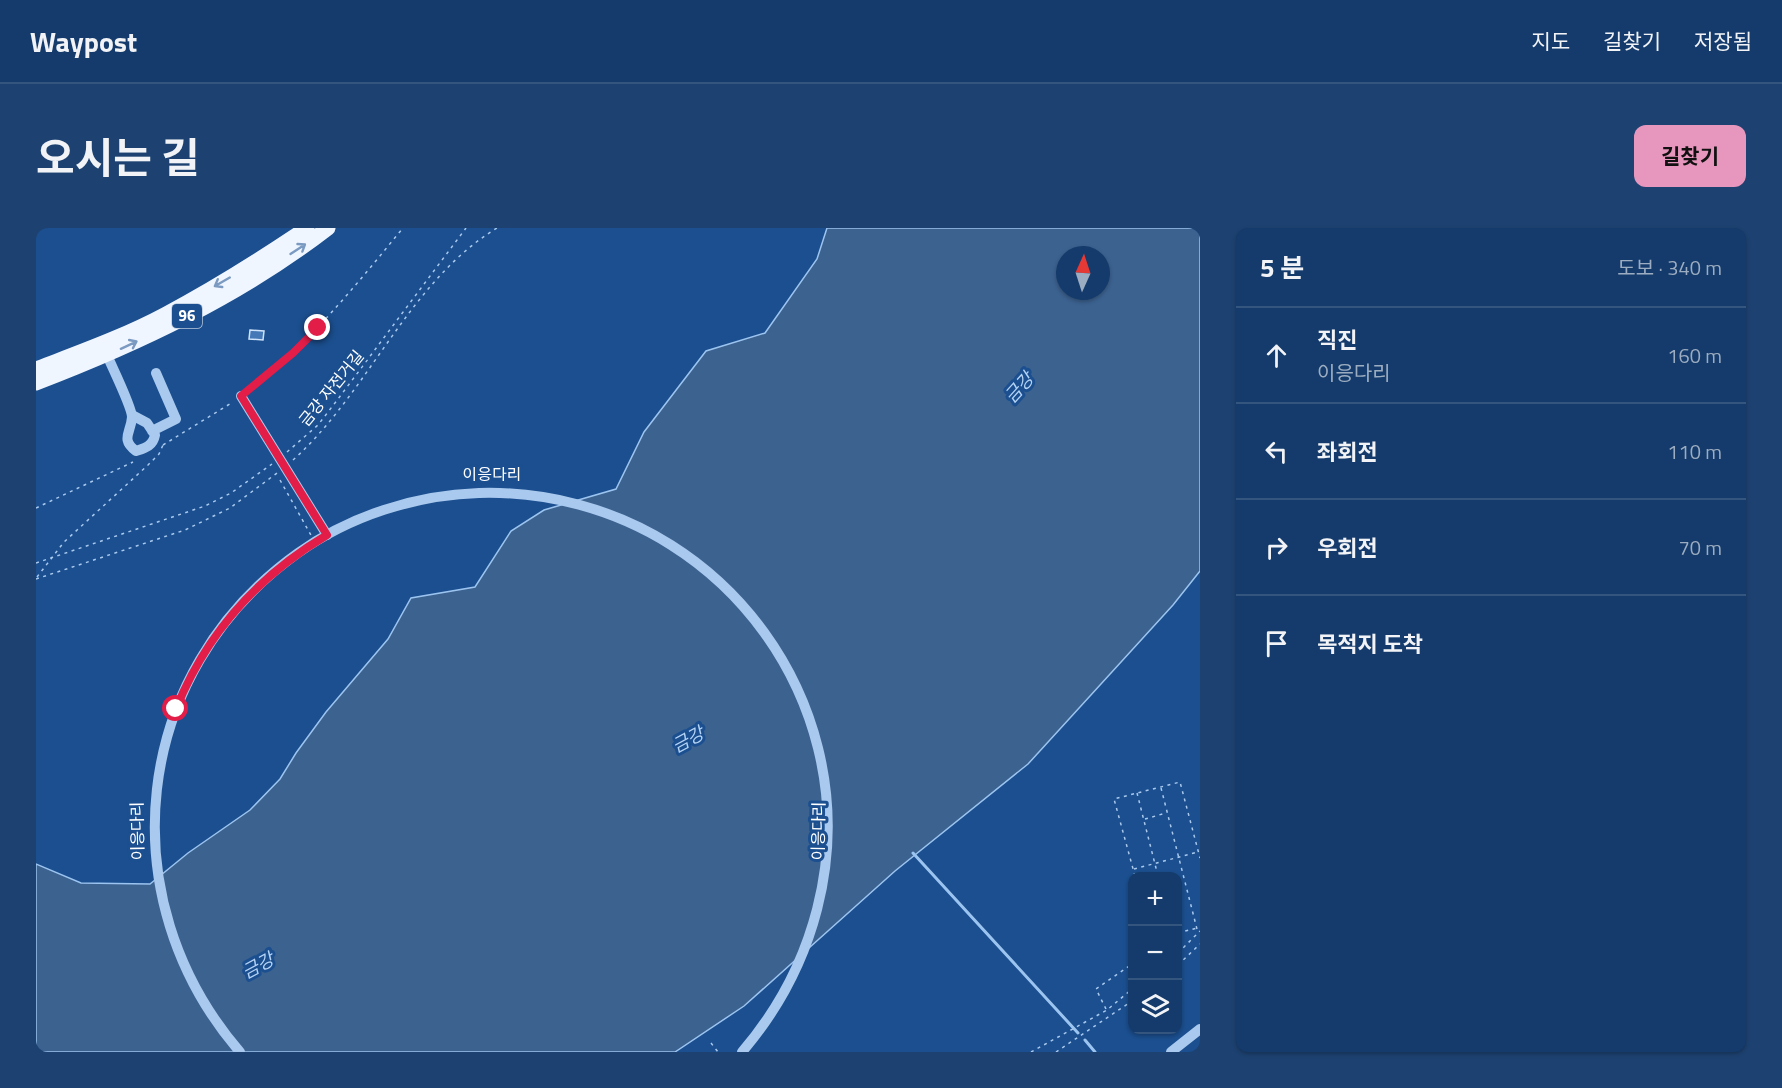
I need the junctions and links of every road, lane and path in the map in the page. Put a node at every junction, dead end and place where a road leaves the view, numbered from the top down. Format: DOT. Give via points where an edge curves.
graph roads {
  1 [pos="306,228"];
  2 [pos="328,228"];
  3 [pos="403,228"];
  4 [pos="466,228"];
  5 [pos="497,228"];
  6 [pos="107,356"];
  7 [pos="36,369"];
  8 [pos="156,373"];
  9 [pos="36,383"];
  10 [pos="241,396"];
  11 [pos="132,415"];
  12 [pos="152,431"];
  13 [pos="163,445"];
  14 [pos="154,450"];
  15 [pos="283,455"];
  16 [pos="137,460"];
  17 [pos="277,460"];
  18 [pos="288,464"];
  19 [pos="284,468"];
  20 [pos="36,507"];
  21 [pos="327,535"];
  22 [pos="53,557"];
  23 [pos="36,563"];
  24 [pos="36,578"];
  25 [pos="1161,787"];
  26 [pos="1137,793"];
  27 [pos="1167,813"];
  28 [pos="1144,819"];
  29 [pos="1198,852"];
  30 [pos="1179,857"];
  31 [pos="1200,858"];
  32 [pos="1155,863"];
  33 [pos="1133,869"];
  34 [pos="1134,872"];
  35 [pos="1157,872"];
  36 [pos="1197,928"];
  37 [pos="1182,932"];
  38 [pos="1199,932"];
  39 [pos="1200,944"];
  40 [pos="1182,949"];
  41 [pos="1182,960"];
  42 [pos="1128,967"];
  43 [pos="1128,992"];
  44 [pos="1128,1004"];
  45 [pos="1107,1010"];
  46 [pos="1200,1031"];
  47 [pos="711,1043"];
  48 [pos="240,1052"];
  49 [pos="718,1052"];
  50 [pos="742,1052"];
  51 [pos="1031,1052"];
  52 [pos="1056,1052"];
  53 [pos="1170,1052"];
  1 -- 7 [label="main road, 96, one-way" via="247,268 165,315"];
  6 -- 2 [label="main road, 96, one-way" via="252,279"];
  3 -- 10 [label="path" via="318,328"];
  4 -- 15 [label="path, 금강 자전거길" via="332,408"];
  5 -- 18 [label="path" via="467,247 435,280 340,409"];
  6 -- 9 [label="main road, 96"];
  6 -- 11 [label="street"];
  8 -- 12 [label="street" via="176,419"];
  10 -- 13 [label="path"];
  10 -- 21 [label="street, bridge"];
  11 -- 12 [label="street" via="147,423"];
  11 -- 12 [label="street" via="127,438 136,451 154,441"];
  13 -- 14 [label="path"];
  13 -- 22 [label="path" via="153,460 64,542"];
  16 -- 20 [label="path"];
  17 -- 22 [label="path" via="231,493 205,506"];
  19 -- 24 [label="path" via="230,508 186,530"];
  21 -- 48 [label="street, 이응다리" via="264,580 220,629 181,697 159,772 155,850 167,921 195,987"];
  21 -- 50 [label="street, 이응다리" via="389,508 439,497 506,493 557,499 614,516 667,542 714,577 755,620 784,662 811,723 826,789 828,840 822,890 803,954 781,1000"];
  22 -- 23 [label="path"];
  22 -- 24 [label="path"];
  25 -- 26 [label="path"];
  25 -- 27 [label="path"];
  25 -- 29 [label="path" via="1180,782"];
  26 -- 28 [label="path"];
  26 -- 33 [label="path" via="1114,799"];
  27 -- 28 [label="path"];
  27 -- 30 [label="path"];
  28 -- 32 [label="path"];
  29 -- 30 [label="path"];
  29 -- 31 [label="path"];
  30 -- 32 [label="path"];
  30 -- 36 [label="path"];
  32 -- 33 [label="path"];
  32 -- 35 [label="path"];
  33 -- 34 [label="path"];
  36 -- 37 [label="path"];
  36 -- 38 [label="path"];
  38 -- 40 [label="path"];
  39 -- 41 [label="path"];
  42 -- 45 [label="path" via="1096,989"];
  43 -- 45 [label="path"];
  44 -- 52 [label="path"];
  45 -- 51 [label="path"];
  46 -- 53 [label="street"];
  47 -- 49 [label="path"];
}
